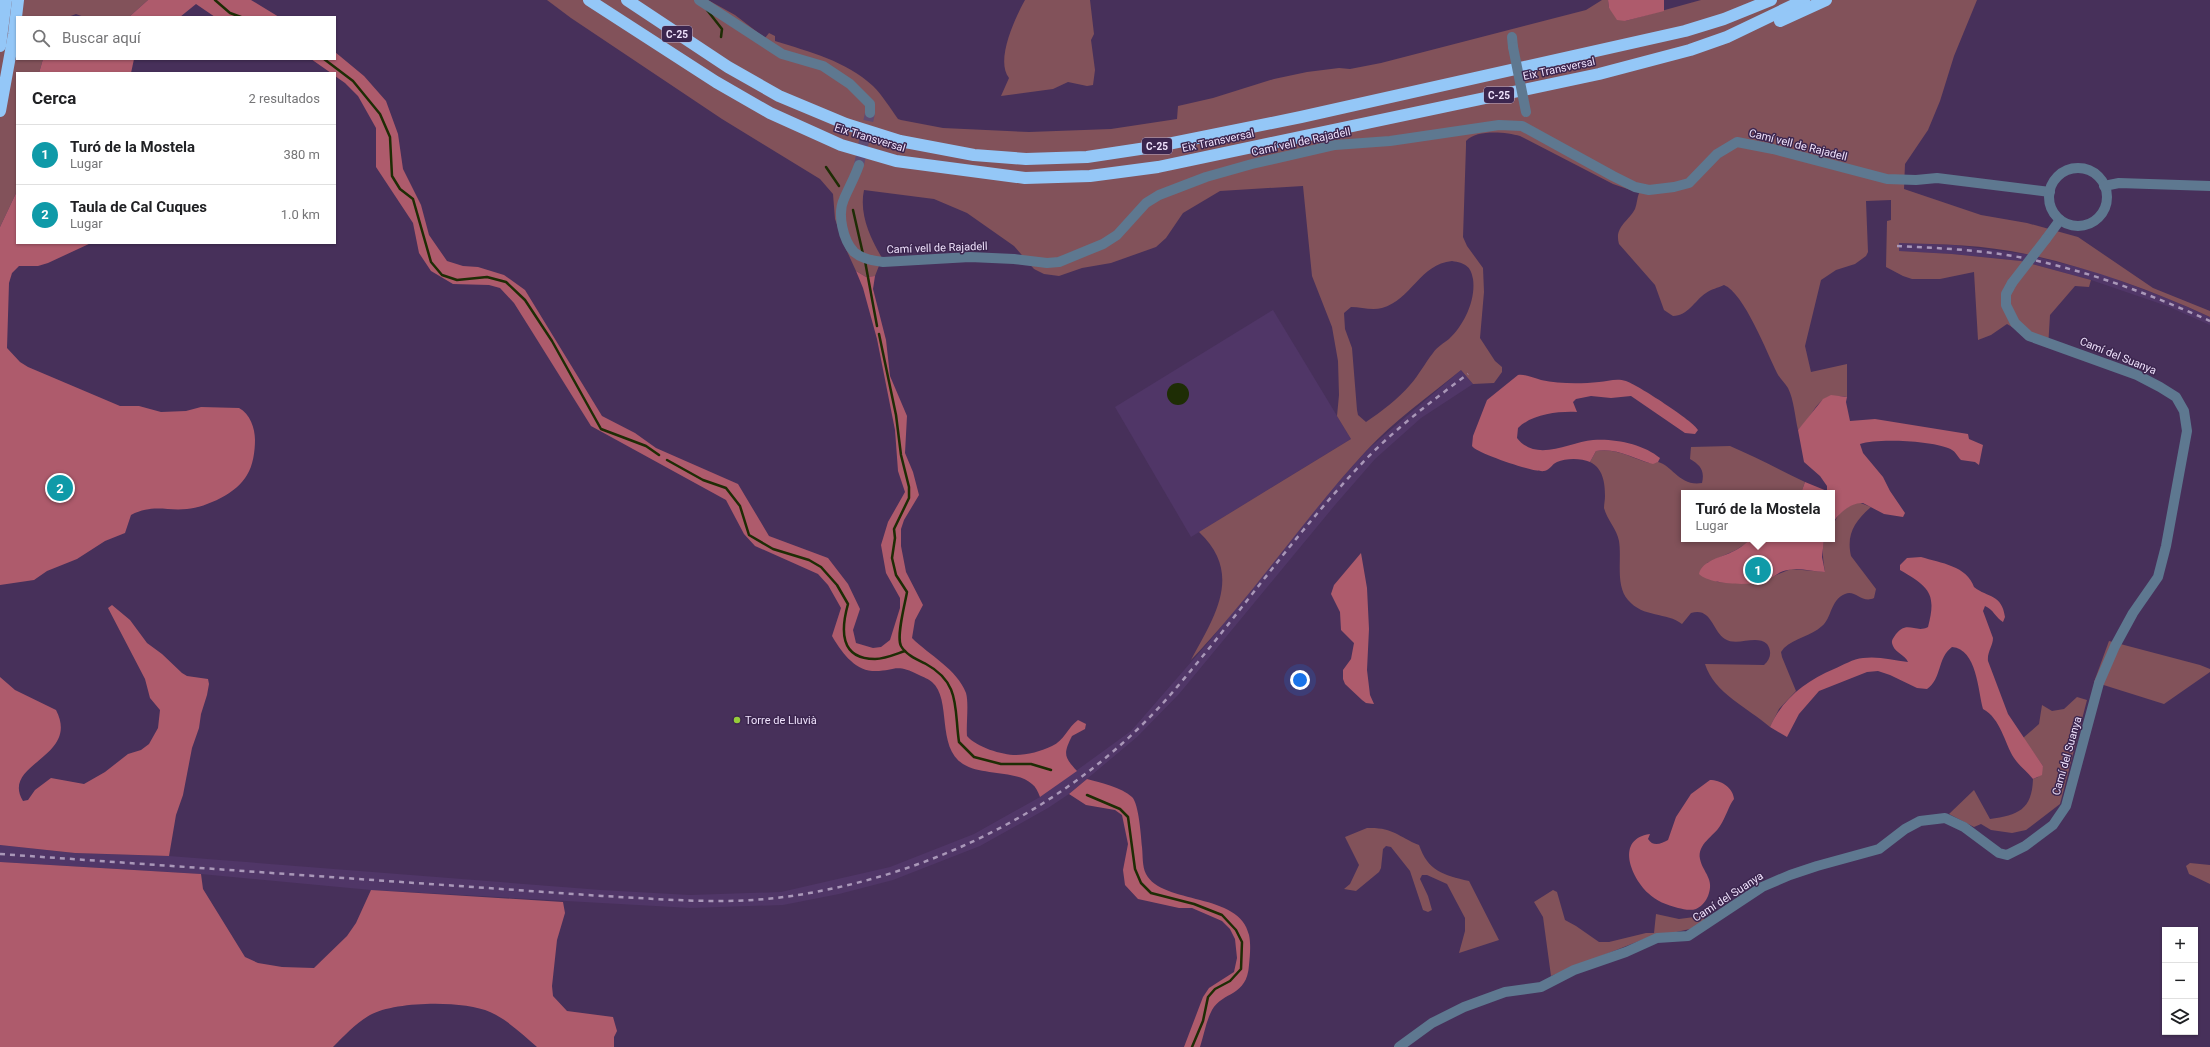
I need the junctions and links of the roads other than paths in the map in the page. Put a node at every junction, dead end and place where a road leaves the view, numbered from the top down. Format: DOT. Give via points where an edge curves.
graph roads {
  1 [pos="6,0"];
  2 [pos="18,0"];
  3 [pos="589,0"];
  4 [pos="627,0"];
  5 [pos="699,0"];
  6 [pos="1771,0"];
  7 [pos="1804,0"];
  8 [pos="1826,0"];
  9 [pos="1727,37"];
  10 [pos="1513,42"];
  11 [pos="0,46"];
  12 [pos="0,111"];
  13 [pos="870,113"];
  14 [pos="1525,128"];
  15 [pos="859,165"];
  16 [pos="2104,186"];
  17 [pos="2210,186"];
  18 [pos="2050,192"];
  19 [pos="2060,220"];
  20 [pos="1399,1047"];
  1 -- 11 [label="highway"];
  2 -- 12 [label="highway"];
  3 -- 9 [label="highway, Eix Transversal / C-25" via="770,114 841,145 896,161 1025,178 1090,176 1158,167 1599,74 1690,50"];
  4 -- 6 [label="highway, Eix Transversal / C-25" via="728,67 779,96 846,124 900,142 974,155 1026,159 1087,157 1301,117 1685,31"];
  5 -- 13 [label="street" via="782,54 823,66 850,84 870,104"];
  7 -- 9 [label="highway, Eix Transversal / C-25"];
  8 -- 9 [label="highway" via="1765,28"];
  10 -- 14 [label="street, bridge" via="1526,112"];
  14 -- 15 [label="street, Camí vell de Rajadell" via="1499,124 1390,141 1335,145 1206,177 1159,195 1146,203 1123,230 1103,244 1066,260 1050,263 1014,258 970,257 883,262 858,255 848,242 841,216 844,199 853,184"];
  14 -- 18 [label="street, Camí vell de Rajadell" via="1613,176 1635,187 1649,190 1674,188 1689,183 1717,154 1737,142 1887,179 1937,178"];
  16 -- 17 [label="street" via="2119,183"];
  16 -- 18 [label="street" via="2095,174 2073,169 2058,177"];
  16 -- 19 [label="street" via="2106,206 2098,218 2091,223 2075,226"];
  18 -- 19 [label="street" via="2051,207"];
  19 -- 20 [label="street, Camí del Suanya, bridge" via="2006,294 2006,305 2015,323 2029,336 2137,374 2176,397 2184,411 2187,431 2158,577 2133,613 2099,683 2066,806 2054,824 2025,846 2007,855 1999,853 1964,827 1945,818 1920,822 1905,829 1879,849 1790,874 1762,887 1688,936 1657,938 1574,970 1542,987 1505,992 1464,1007 1432,1023"];
}
